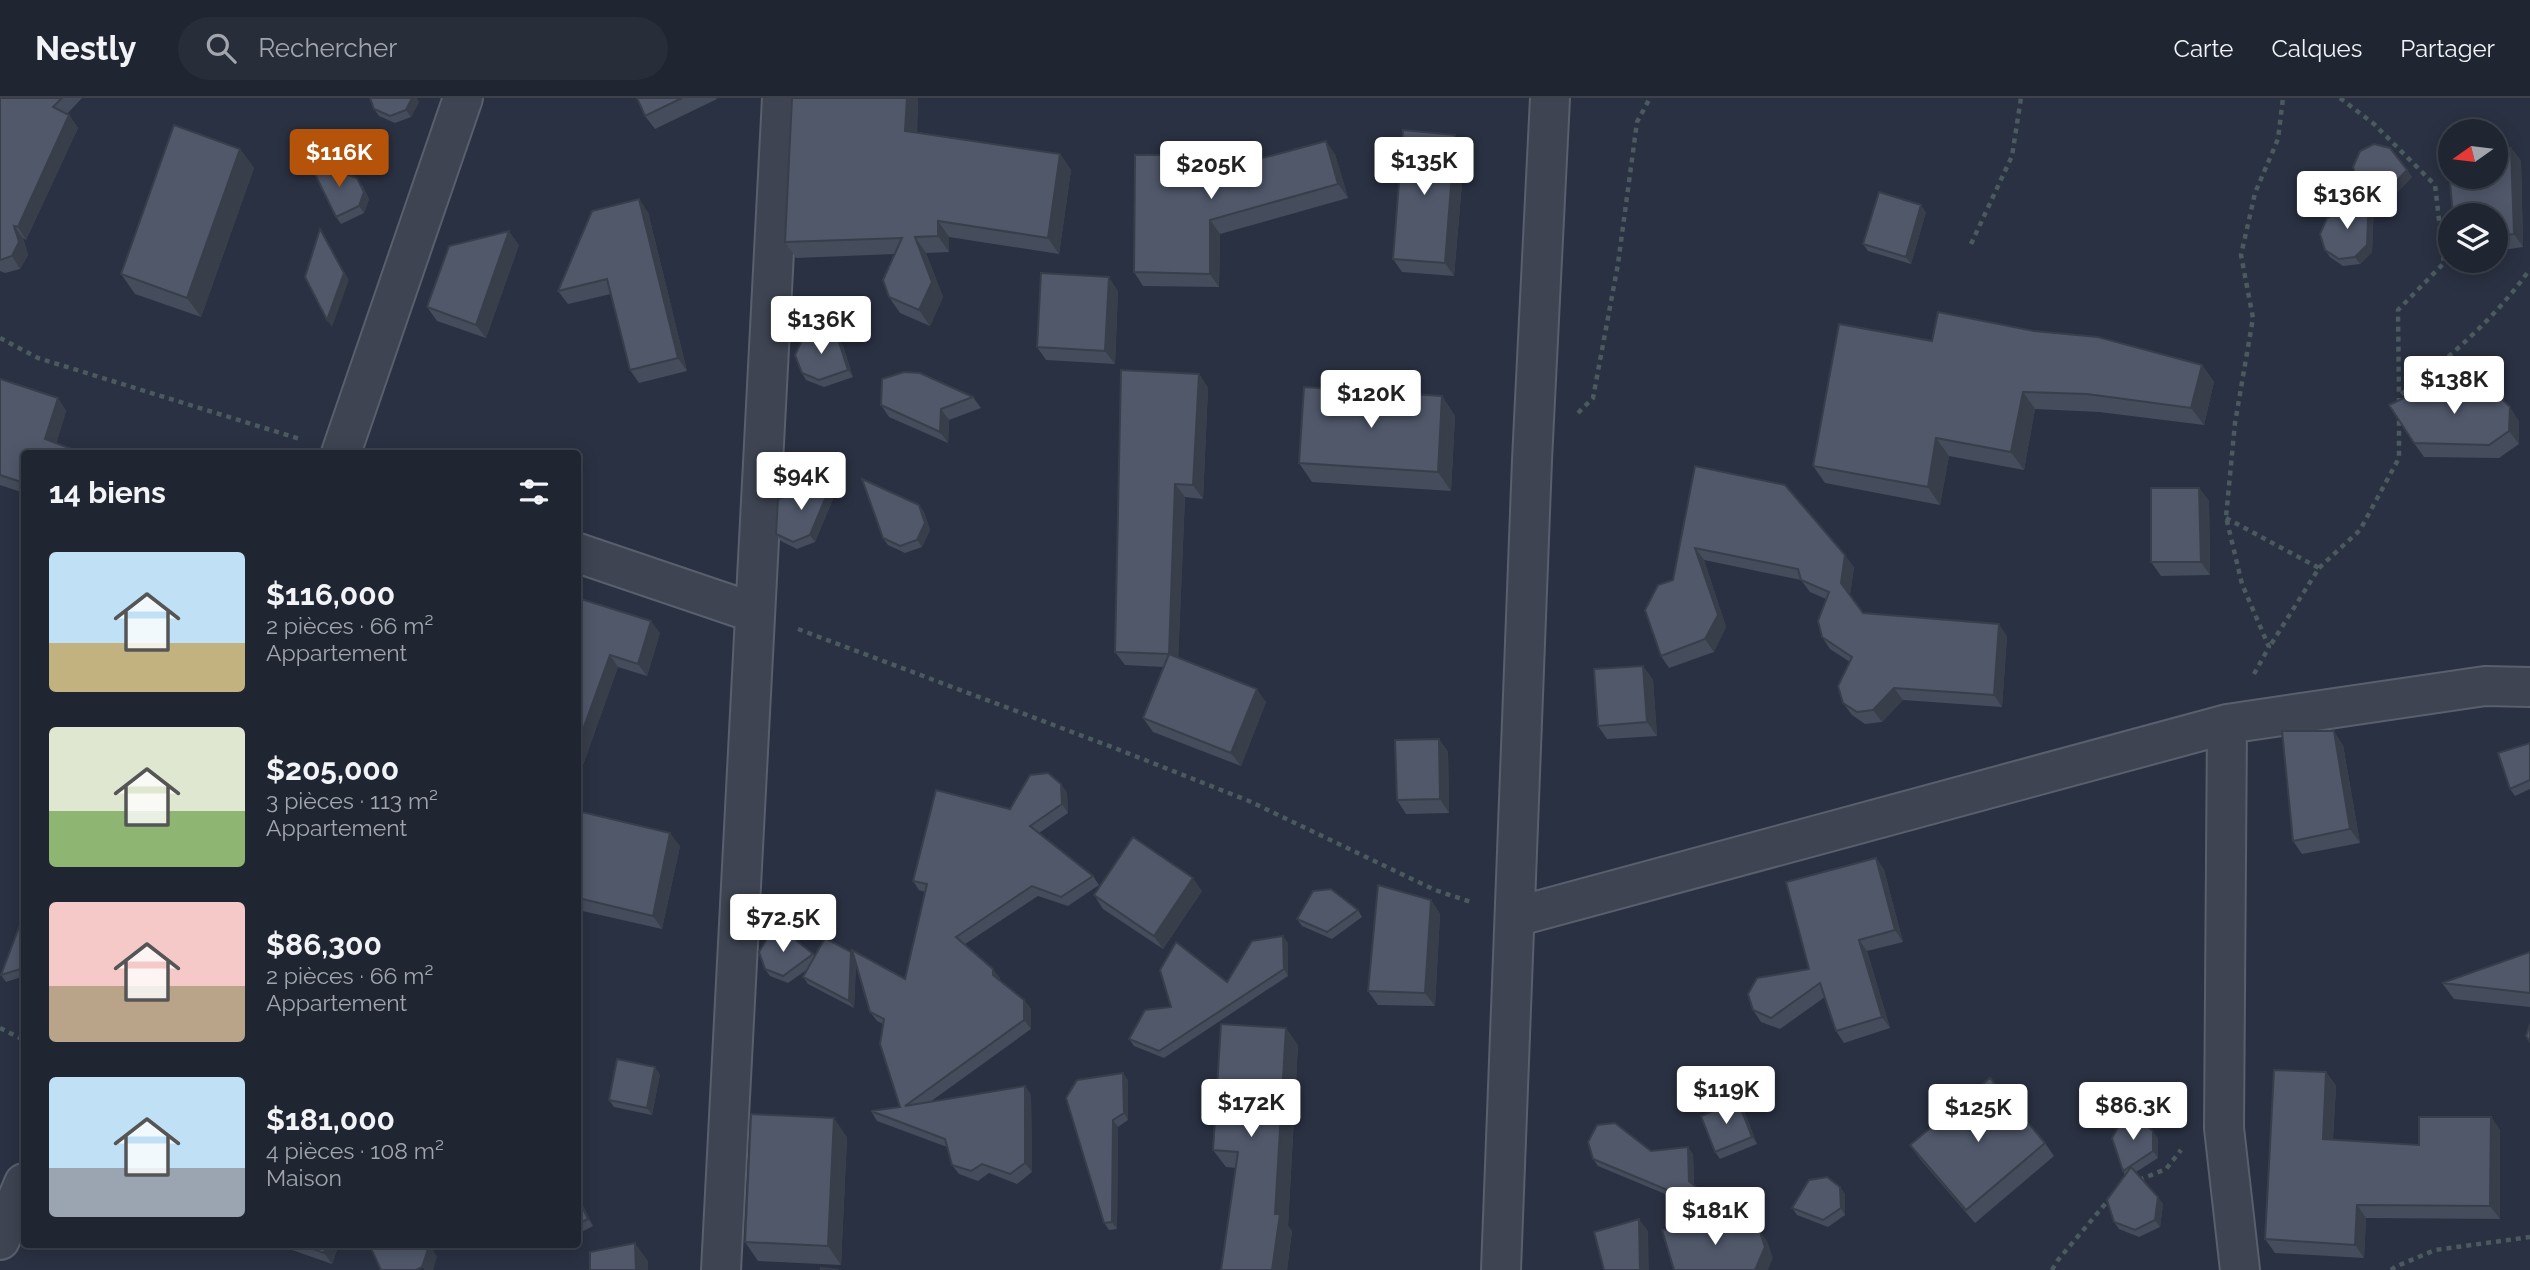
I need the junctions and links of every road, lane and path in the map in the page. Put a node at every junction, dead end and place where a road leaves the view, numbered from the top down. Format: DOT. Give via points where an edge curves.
graph roads {
  1 [pos="463,98"];
  2 [pos="782,98"];
  3 [pos="1550,98"];
  4 [pos="1650,98"];
  5 [pos="2021,98"];
  6 [pos="2283,98"];
  7 [pos="2340,98"];
  8 [pos="1971,244"];
  9 [pos="2530,269"];
  10 [pos="0,338"];
  11 [pos="2399,396"];
  12 [pos="335,450"];
  13 [pos="342,450"];
  14 [pos="1532,460"];
  15 [pos="2226,517"];
  16 [pos="581,554"];
  17 [pos="2319,568"];
  18 [pos="755,613"];
  19 [pos="2269,647"];
  20 [pos="2530,687"];
  21 [pos="2227,724"];
  22 [pos="1515,917"];
  23 [pos="0,1028"];
  24 [pos="21,1038"];
  25 [pos="2182,1149"];
  26 [pos="2134,1182"];
  27 [pos="21,1190"];
  28 [pos="2115,1194"];
  29 [pos="2530,1237"];
  30 [pos="0,1240"];
  31 [pos="721,1270"];
  32 [pos="1502,1270"];
  33 [pos="2052,1270"];
  34 [pos="2240,1270"];
  35 [pos="2392,1270"];
  1 -- 13 [label="street"];
  2 -- 18 [label="street"];
  3 -- 14 [label="street"];
  4 -- 14 [label="path" via="1637,122 1618,264 1593,398"];
  5 -- 8 [label="path" via="2012,156"];
  6 -- 15 [label="path" via="2278,139 2255,193 2241,255 2253,318 2235,423"];
  7 -- 11 [label="path" via="2374,124 2435,185 2444,263 2398,310"];
  9 -- 11 [label="path" via="2509,299 2441,364"];
  10 -- 12 [label="path" via="38,358"];
  11 -- 17 [label="path" via="2399,458 2360,530"];
  14 -- 22 [label="street"];
  15 -- 17 [label="path"];
  15 -- 19 [label="path" via="2242,584"];
  16 -- 18 [label="street"];
  17 -- 19 [label="path"];
  18 -- 22 [label="path" via="1224,791 1435,891"];
  18 -- 31 [label="street"];
  19 -- 21 [label="path"];
  20 -- 21 [label="street" via="2485,686"];
  21 -- 22 [label="street"];
  21 -- 34 [label="street" via="2224,1128"];
  22 -- 32 [label="street"];
  23 -- 24 [label="path"];
  25 -- 26 [label="path" via="2166,1170"];
  27 -- 30 [label="street"];
  28 -- 33 [label="path"];
  29 -- 35 [label="path" via="2435,1250"];
}
